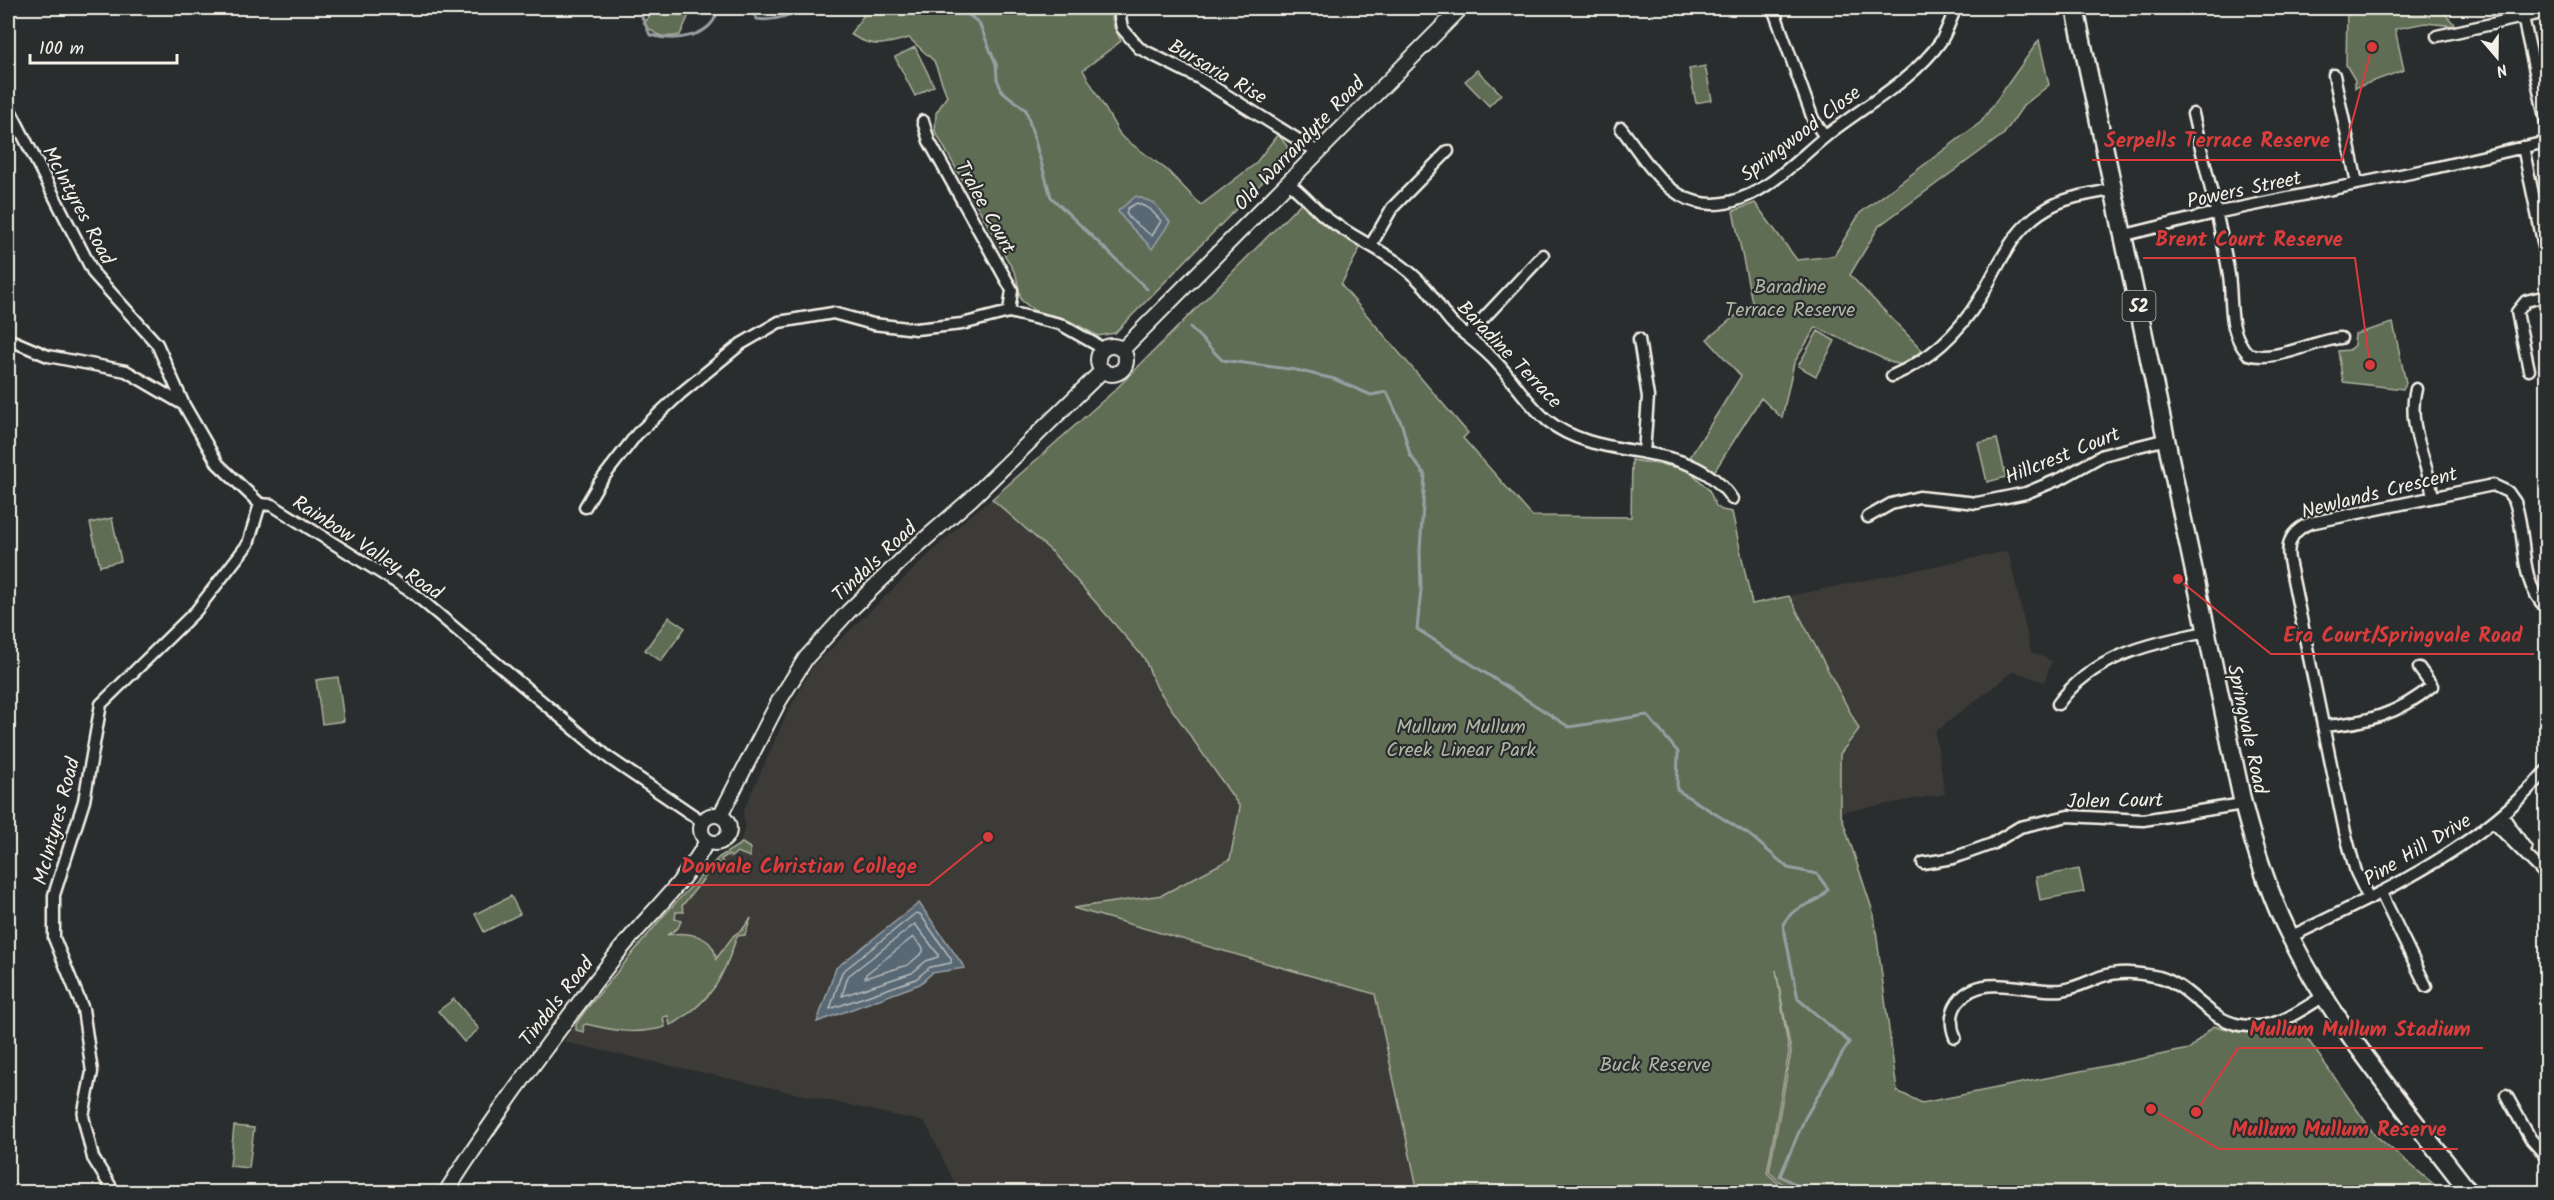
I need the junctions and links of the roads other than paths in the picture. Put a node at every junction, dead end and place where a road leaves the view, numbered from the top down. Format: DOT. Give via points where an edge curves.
graph roads {
  1 [pos="1461,8"];
  2 [pos="1773,8"];
  3 [pos="1956,8"];
  4 [pos="2075,8"];
  5 [pos="1121,11"];
  6 [pos="2547,12"];
  7 [pos="2523,17"];
  8 [pos="2437,36"];
  9 [pos="2334,75"];
  10 [pos="8,106"];
  11 [pos="2193,114"];
  12 [pos="923,121"];
  13 [pos="2547,122"];
  14 [pos="1621,128"];
  15 [pos="1825,137"];
  16 [pos="2547,142"];
  17 [pos="2523,147"];
  18 [pos="1318,152"];
  19 [pos="1448,152"];
  20 [pos="1288,183"];
  21 [pos="2357,183"];
  22 [pos="2115,189"];
  23 [pos="2215,213"];
  24 [pos="2125,235"];
  25 [pos="1371,245"];
  26 [pos="1543,255"];
  27 [pos="2547,256"];
  28 [pos="2547,296"];
  29 [pos="1010,312"];
  30 [pos="1467,336"];
  31 [pos="2341,338"];
  32 [pos="8,339"];
  33 [pos="1639,339"];
  34 [pos="1104,349"];
  35 [pos="1122,350"];
  36 [pos="1103,370"];
  37 [pos="2529,370"];
  38 [pos="1892,376"];
  39 [pos="2416,389"];
  40 [pos="184,405"];
  41 [pos="2167,439"];
  42 [pos="1644,453"];
  43 [pos="2433,497"];
  44 [pos="1732,499"];
  45 [pos="260,504"];
  46 [pos="585,507"];
  47 [pos="1868,517"];
  48 [pos="2547,608"];
  49 [pos="2206,632"];
  50 [pos="2419,668"];
  51 [pos="2058,704"];
  52 [pos="2323,726"];
  53 [pos="2547,771"];
  54 [pos="2243,804"];
  55 [pos="720,816"];
  56 [pos="2498,819"];
  57 [pos="703,822"];
  58 [pos="707,840"];
  59 [pos="1923,863"];
  60 [pos="2547,875"];
  61 [pos="2380,893"];
  62 [pos="2368,899"];
  63 [pos="2290,937"];
  64 [pos="2426,986"];
  65 [pos="2324,996"];
  66 [pos="1955,1036"];
  67 [pos="2506,1095"];
  68 [pos="2547,1156"];
  69 [pos="114,1192"];
  70 [pos="446,1192"];
  71 [pos="2469,1192"];
  1 -- 18 [label="main road, Old Warrandyte Road"];
  2 -- 15 [label="street" via="1813,119"];
  3 -- 15 [label="street, Springwood Close" via="1941,40 1914,69"];
  4 -- 22 [label="main road, Springvale Road / 52"];
  5 -- 18 [label="street, Bursaria Rise" via="1122,28 1139,48 1199,78"];
  6 -- 7 [label="street"];
  7 -- 8 [label="street"];
  7 -- 13 [label="street"];
  9 -- 21 [label="street"];
  10 -- 40 [label="street, McIntyres Road" via="93,274 157,344"];
  11 -- 23 [label="street"];
  12 -- 29 [label="street, Tralee Court" via="929,141 1012,290"];
  14 -- 15 [label="street, Springwood Close" via="1658,176 1681,195 1719,205 1761,189"];
  16 -- 17 [label="street, Powers Street"];
  17 -- 21 [label="street, Powers Street"];
  17 -- 27 [label="street"];
  18 -- 20 [label="main road, Old Warrandyte Road"];
  19 -- 25 [label="street" via="1392,208"];
  20 -- 25 [label="street, Baradine Terrace" via="1318,213"];
  20 -- 35 [label="main road, Old Warrandyte Road"];
  21 -- 23 [label="street, Powers Street"];
  22 -- 24 [label="main road, Springvale Road / 52"];
  22 -- 38 [label="street" via="2061,202 2023,226 2008,244 1978,301 1957,327 1934,352"];
  23 -- 24 [label="street, Powers Street"];
  23 -- 31 [label="street" via="2229,276 2231,317 2248,354 2287,352"];
  24 -- 41 [label="main road, Springvale Road / 52"];
  25 -- 30 [label="street, Baradine Terrace" via="1399,261 1427,289 1450,322"];
  26 -- 30 [label="street"];
  28 -- 37 [label="street" via="2526,301 2517,312"];
  29 -- 34 [label="street" via="1060,324"];
  29 -- 46 [label="street" via="962,324 916,329 873,324 833,313 779,322 741,344 637,434"];
  30 -- 42 [label="street, Baradine Terrace" via="1495,360 1548,421 1582,440"];
  32 -- 40 [label="street, Rainbow Valley Road" via="48,356 126,371"];
  33 -- 42 [label="street" via="1648,396"];
  34 -- 35 [label="main road" via="1115,346"];
  34 -- 36 [label="main road" via="1098,359"];
  35 -- 36 [label="main road" via="1122,369 1111,374"];
  36 -- 55 [label="main road, Tindals Road" via="971,499 886,575 811,652 779,701"];
  39 -- 43 [label="street" via="2415,424"];
  40 -- 45 [label="street, Rainbow Valley Road" via="218,464"];
  41 -- 47 [label="street, Hillcrest Court" via="2103,454 2026,493 1977,503 1919,497 1891,504"];
  41 -- 49 [label="main road, Springvale Road / 52"];
  42 -- 44 [label="street, Baradine Terrace" via="1679,459 1706,471 1724,485"];
  43 -- 48 [label="street, Newlands Crescent" via="2488,485 2508,492 2517,507 2528,580"];
  43 -- 52 [label="street, Newlands Crescent" via="2310,523 2290,539 2289,560"];
  45 -- 57 [label="street, Rainbow Valley Road" via="272,505 413,593 609,758"];
  45 -- 69 [label="street, McIntyres Road" via="248,544 196,610 101,704 84,801 54,895 54,938 83,1009 92,1072 83,1116 93,1158"];
  49 -- 51 [label="street" via="2128,651 2074,682"];
  49 -- 54 [label="main road, Springvale Road / 52"];
  50 -- 52 [label="street" via="2433,686 2412,702 2368,721"];
  52 -- 62 [label="street, Newlands Crescent" via="2348,846"];
  53 -- 56 [label="street, Pine Hill Drive"];
  54 -- 59 [label="street, Jolen Court" via="2144,820 2068,816 2020,826 1992,844 1953,858"];
  54 -- 63 [label="main road, Springvale Road / 52" via="2258,860"];
  55 -- 57 [label="main road"];
  55 -- 58 [label="main road" via="728,822 728,836 716,843"];
  56 -- 60 [label="street"];
  56 -- 61 [label="street, Pine Hill Drive" via="2422,872"];
  57 -- 58 [label="main road" via="702,834"];
  58 -- 70 [label="main road, Tindals Road" via="674,887 546,1045"];
  61 -- 62 [label="street, Pine Hill Drive"];
  61 -- 64 [label="street"];
  62 -- 63 [label="street, Pine Hill Drive"];
  63 -- 65 [label="main road, Springvale Road / 52"];
  65 -- 66 [label="street" via="2278,1022 2251,1026 2220,1019 2182,988 2163,978 2142,974 2108,975 2060,990 1996,985 1971,991 1959,1000 1951,1020"];
  65 -- 71 [label="main road, Springvale Road / 52"];
  67 -- 68 [label="street" via="2530,1138"];
}
